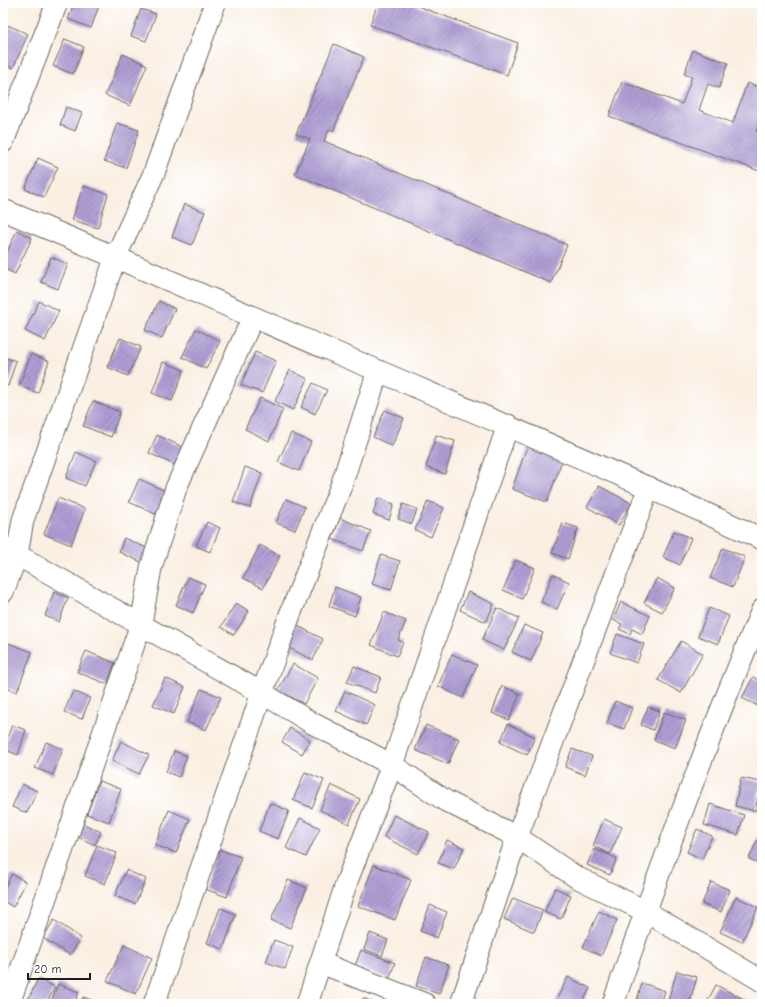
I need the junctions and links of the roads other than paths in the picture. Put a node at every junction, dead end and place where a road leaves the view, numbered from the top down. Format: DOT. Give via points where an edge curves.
graph roads {
  1 [pos="57,3"];
  2 [pos="215,3"];
  3 [pos="3,142"];
  4 [pos="3,210"];
  5 [pos="116,256"];
  6 [pos="254,317"];
  7 [pos="378,371"];
  8 [pos="508,425"];
  9 [pos="649,487"];
  10 [pos="762,539"];
  11 [pos="10,551"];
  12 [pos="3,592"];
  13 [pos="762,610"];
  14 [pos="141,624"];
  15 [pos="262,692"];
  16 [pos="392,765"];
  17 [pos="517,837"];
  18 [pos="645,911"];
  19 [pos="321,963"];
  20 [pos="762,981"];
  21 [pos="9,1004"];
  22 [pos="154,1004"];
  23 [pos="307,1004"];
  24 [pos="425,1004"];
  25 [pos="461,1004"];
  26 [pos="613,1004"];
  1 -- 3 [label="street"];
  2 -- 5 [label="street" via="154,173"];
  4 -- 5 [label="street"];
  5 -- 6 [label="street"];
  5 -- 11 [label="street"];
  6 -- 7 [label="street"];
  6 -- 14 [label="street" via="176,488 151,568"];
  7 -- 8 [label="street"];
  7 -- 15 [label="street" via="341,486"];
  8 -- 9 [label="street"];
  8 -- 16 [label="street"];
  9 -- 10 [label="street"];
  9 -- 17 [label="street"];
  11 -- 12 [label="street"];
  11 -- 14 [label="street"];
  13 -- 18 [label="street" via="721,705"];
  14 -- 15 [label="street"];
  14 -- 21 [label="street"];
  15 -- 16 [label="street" via="312,723"];
  15 -- 22 [label="street"];
  16 -- 17 [label="street" via="446,801"];
  16 -- 19 [label="street" via="348,881"];
  17 -- 18 [label="street" via="576,877"];
  17 -- 25 [label="street"];
  18 -- 20 [label="street"];
  18 -- 26 [label="street"];
  19 -- 23 [label="street"];
  19 -- 24 [label="street"];
}
